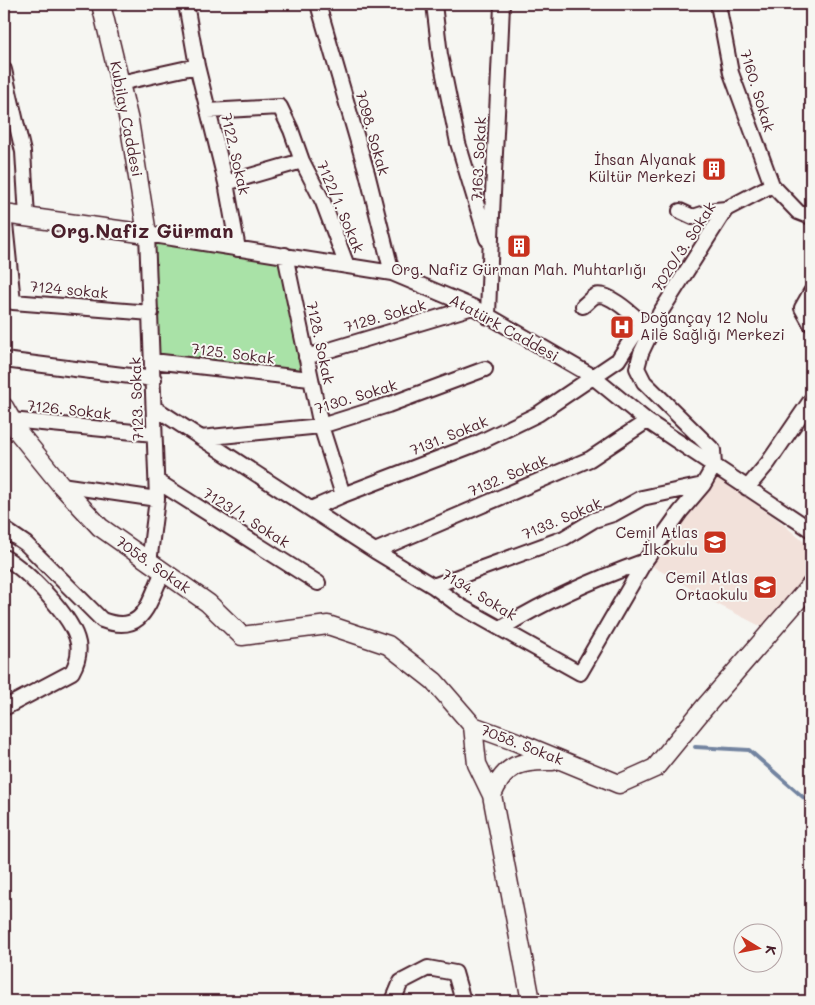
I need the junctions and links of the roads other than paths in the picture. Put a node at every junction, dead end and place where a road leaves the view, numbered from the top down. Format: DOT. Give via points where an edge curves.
graph roads {
  1 [pos="101,4"];
  2 [pos="186,4"];
  3 [pos="318,4"];
  4 [pos="434,4"];
  5 [pos="502,4"];
  6 [pos="718,4"];
  7 [pos="197,66"];
  8 [pos="4,70"];
  9 [pos="120,83"];
  10 [pos="208,112"];
  11 [pos="302,161"];
  12 [pos="226,183"];
  13 [pos="772,185"];
  14 [pos="726,209"];
  15 [pos="680,211"];
  16 [pos="4,214"];
  17 [pos="27,217"];
  18 [pos="811,217"];
  19 [pos="147,234"];
  20 [pos="490,247"];
  21 [pos="238,249"];
  22 [pos="285,255"];
  23 [pos="347,266"];
  24 [pos="392,273"];
  25 [pos="811,292"];
  26 [pos="583,306"];
  27 [pos="473,307"];
  28 [pos="150,313"];
  29 [pos="488,317"];
  30 [pos="811,324"];
  31 [pos="306,356"];
  32 [pos="4,360"];
  33 [pos="153,361"];
  34 [pos="485,369"];
  35 [pos="592,376"];
  36 [pos="154,379"];
  37 [pos="310,379"];
  38 [pos="811,400"];
  39 [pos="155,408"];
  40 [pos="7,414"];
  41 [pos="648,421"];
  42 [pos="321,426"];
  43 [pos="154,434"];
  44 [pos="201,438"];
  45 [pos="714,466"];
  46 [pos="157,481"];
  47 [pos="61,485"];
  48 [pos="703,485"];
  49 [pos="747,488"];
  50 [pos="343,494"];
  51 [pos="157,499"];
  52 [pos="311,509"];
  53 [pos="4,529"];
  54 [pos="811,530"];
  55 [pos="375,551"];
  56 [pos="4,557"];
  57 [pos="645,562"];
  58 [pos="156,567"];
  59 [pos="318,583"];
  60 [pos="811,585"];
  61 [pos="433,586"];
  62 [pos="502,628"];
  63 [pos="4,708"];
  64 [pos="473,726"];
  65 [pos="527,746"];
  66 [pos="564,762"];
  67 [pos="477,764"];
  68 [pos="492,795"];
  69 [pos="393,1001"];
  70 [pos="464,1001"];
  71 [pos="531,1001"];
  1 -- 9 [label="main road, Kubilay Caddesi"];
  2 -- 7 [label="street, 7122. Sokak"];
  3 -- 24 [label="street, 7098. Sokak"];
  4 -- 20 [label="street" via="440,54 458,143"];
  5 -- 20 [label="street, 7163. Sokak"];
  6 -- 13 [label="street, 7160. Sokak" via="731,74"];
  7 -- 9 [label="street"];
  7 -- 10 [label="street, 7122. Sokak"];
  8 -- 17 [label="street" via="23,152"];
  9 -- 19 [label="main road, Kubilay Caddesi"];
  10 -- 11 [label="street, 7122/1. Sokak" via="280,107"];
  10 -- 12 [label="street, 7122. Sokak"];
  11 -- 12 [label="street, 7122/1. Sokak"];
  11 -- 23 [label="street, 7122/1. Sokak" via="323,202"];
  12 -- 21 [label="street, 7122. Sokak"];
  13 -- 14 [label="street, 7020/3. Sokak"];
  13 -- 18 [label="street" via="798,212"];
  14 -- 15 [label="street" via="693,217"];
  14 -- 45 [label="street, 7020/3. Sokak" via="660,313 637,368 644,382 713,450"];
  16 -- 17 [label="main road, Atatürk Caddesi"];
  16 -- 28 [label="street, 7124 sokak" via="13,302"];
  17 -- 19 [label="main road, Atatürk Caddesi"];
  19 -- 21 [label="street, Atatürk Caddesi"];
  19 -- 28 [label="street, 7123. Sokak"];
  20 -- 29 [label="street, 7163. Sokak"];
  21 -- 22 [label="street, Atatürk Caddesi"];
  22 -- 23 [label="street, Atatürk Caddesi"];
  22 -- 31 [label="street, 7128. Sokak"];
  23 -- 24 [label="street, Atatürk Caddesi"];
  24 -- 27 [label="street, Atatürk Caddesi"];
  25 -- 30 [label="street" via="802,308"];
  26 -- 35 [label="street, 7131. Sokak" via="594,296 602,295 628,310 642,323 618,360"];
  27 -- 29 [label="street, Atatürk Caddesi"];
  27 -- 31 [label="street, 7129. Sokak"];
  28 -- 33 [label="street, 7123. Sokak"];
  29 -- 35 [label="street, Atatürk Caddesi"];
  31 -- 37 [label="street, 7128. Sokak"];
  32 -- 36 [label="street"];
  33 -- 36 [label="street, 7123. Sokak"];
  33 -- 37 [label="street, 7125. Sokak"];
  34 -- 42 [label="street, 7130. Sokak"];
  35 -- 41 [label="street, Atatürk Caddesi"];
  35 -- 50 [label="street, 7131. Sokak" via="538,414 476,444"];
  36 -- 39 [label="street, 7123. Sokak"];
  37 -- 42 [label="street, 7128. Sokak"];
  38 -- 49 [label="street"];
  39 -- 43 [label="street, 7123. Sokak"];
  39 -- 44 [label="street, 7134. Sokak"];
  40 -- 43 [label="street, 7126. Sokak"];
  40 -- 47 [label="main road, 7058. Sokak"];
  41 -- 45 [label="street, Atatürk Caddesi"];
  41 -- 55 [label="street, 7132. Sokak" via="590,459"];
  42 -- 44 [label="street, 7130. Sokak"];
  42 -- 50 [label="street, 7128. Sokak"];
  43 -- 46 [label="street, 7123. Sokak"];
  44 -- 52 [label="street, 7134. Sokak"];
  45 -- 48 [label="street, 7134. Sokak"];
  45 -- 49 [label="street, Atatürk Caddesi"];
  46 -- 51 [label="street, 7123. Sokak"];
  46 -- 59 [label="street, 7123/1. Sokak"];
  47 -- 51 [label="street"];
  47 -- 58 [label="main road, 7058. Sokak" via="100,527"];
  48 -- 57 [label="street, 7134. Sokak"];
  48 -- 61 [label="street, 7133. Sokak" via="642,498 564,538"];
  49 -- 54 [label="street, Atatürk Caddesi"];
  50 -- 52 [label="street, 7131. Sokak"];
  51 -- 58 [label="street, 7123. Sokak"];
  52 -- 55 [label="street, 7134. Sokak"];
  53 -- 58 [label="street, 7123. Sokak" via="26,544 102,620 116,625 130,623 140,617 153,595"];
  55 -- 61 [label="street, 7134. Sokak"];
  56 -- 63 [label="street" via="18,565 73,626 78,656 72,672"];
  57 -- 62 [label="street" via="563,595"];
  57 -- 62 [label="street, 7134. Sokak" via="580,673"];
  58 -- 64 [label="main road, 7058. Sokak" via="208,603 242,636 328,625 388,645 434,682"];
  60 -- 66 [label="main road, 7058. Sokak" via="655,768 619,784"];
  61 -- 62 [label="street, 7134. Sokak" via="460,606"];
  64 -- 65 [label="main road, 7058. Sokak"];
  64 -- 67 [label="main road"];
  65 -- 66 [label="main road, 7058. Sokak"];
  65 -- 67 [label="main road" via="489,745"];
  66 -- 68 [label="main road" via="530,760 520,764 498,781"];
  67 -- 68 [label="main road"];
  68 -- 71 [label="main road"];
  69 -- 70 [label="street" via="401,982 428,968 455,973"];
}
